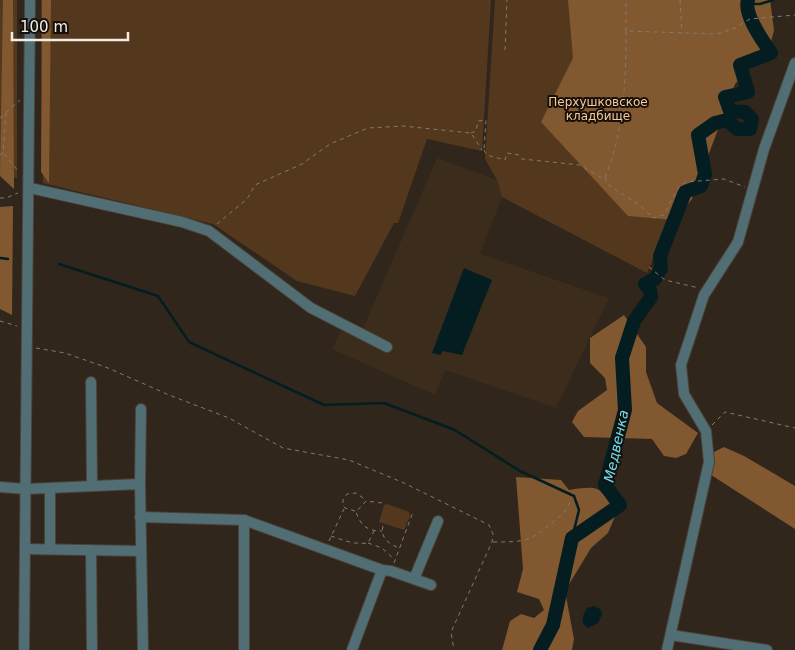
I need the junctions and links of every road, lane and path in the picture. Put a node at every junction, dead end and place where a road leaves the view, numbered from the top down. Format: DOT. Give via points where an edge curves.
graph roads {
  1 [pos="30,0"];
  2 [pos="507,0"];
  3 [pos="626,0"];
  4 [pos="680,0"];
  5 [pos="795,14"];
  6 [pos="626,31"];
  7 [pos="682,34"];
  8 [pos="505,50"];
  9 [pos="795,63"];
  10 [pos="30,91"];
  11 [pos="6,113"];
  12 [pos="0,118"];
  13 [pos="471,133"];
  14 [pos="484,150"];
  15 [pos="4,153"];
  16 [pos="0,156"];
  17 [pos="605,177"];
  18 [pos="29,185"];
  19 [pos="752,190"];
  20 [pos="0,198"];
  21 [pos="209,231"];
  22 [pos="649,268"];
  23 [pos="706,290"];
  24 [pos="0,321"];
  25 [pos="28,329"];
  26 [pos="28,347"];
  27 [pos="387,347"];
  28 [pos="91,382"];
  29 [pos="142,409"];
  30 [pos="795,428"];
  31 [pos="706,431"];
  32 [pos="140,484"];
  33 [pos="92,486"];
  34 [pos="0,487"];
  35 [pos="50,488"];
  36 [pos="26,489"];
  37 [pos="366,501"];
  38 [pos="570,502"];
  39 [pos="382,503"];
  40 [pos="345,508"];
  41 [pos="356,512"];
  42 [pos="414,512"];
  43 [pos="140,517"];
  44 [pos="244,520"];
  45 [pos="438,521"];
  46 [pos="384,526"];
  47 [pos="374,530"];
  48 [pos="382,531"];
  49 [pos="331,536"];
  50 [pos="492,542"];
  51 [pos="368,543"];
  52 [pos="399,548"];
  53 [pos="25,549"];
  54 [pos="50,549"];
  55 [pos="91,550"];
  56 [pos="141,550"];
  57 [pos="326,550"];
  58 [pos="395,560"];
  59 [pos="386,571"];
  60 [pos="414,579"];
  61 [pos="431,585"];
  62 [pos="671,635"];
  63 [pos="24,650"];
  64 [pos="92,650"];
  65 [pos="143,650"];
  66 [pos="244,650"];
  67 [pos="352,650"];
  68 [pos="454,650"];
  69 [pos="667,650"];
  70 [pos="768,650"];
  1 -- 10 [label="street"];
  2 -- 8 [label="path"];
  3 -- 6 [label="path"];
  4 -- 7 [label="path"];
  5 -- 7 [label="path" via="750,19 717,34"];
  6 -- 7 [label="path"];
  6 -- 17 [label="path" via="626,73 614,155"];
  9 -- 19 [label="street"];
  10 -- 11 [label="path"];
  10 -- 18 [label="street"];
  11 -- 12 [label="path"];
  11 -- 15 [label="path"];
  13 -- 14 [label="path"];
  13 -- 14 [label="path" via="476,131 478,121 486,120"];
  13 -- 21 [label="path" via="403,126 368,128 330,144 302,164 255,185 247,199"];
  14 -- 17 [label="path" via="487,155 505,160 507,153 520,155 522,159 580,165"];
  15 -- 16 [label="path"];
  15 -- 18 [label="path"];
  17 -- 19 [label="path" via="607,184 653,218 664,215 678,188 686,182 724,179"];
  18 -- 20 [label="path"];
  18 -- 21 [label="street"];
  18 -- 25 [label="street"];
  19 -- 23 [label="street" via="738,242"];
  21 -- 27 [label="street" via="312,308"];
  22 -- 23 [label="path" via="662,277"];
  23 -- 31 [label="street" via="681,365 684,394"];
  24 -- 25 [label="path"];
  25 -- 26 [label="street"];
  26 -- 36 [label="street"];
  26 -- 50 [label="path" via="65,353 108,368 169,396 229,418 283,448 349,460 404,483 489,525"];
  28 -- 33 [label="street"];
  29 -- 32 [label="street"];
  30 -- 31 [label="path" via="725,412"];
  31 -- 62 [label="street" via="708,462"];
  32 -- 33 [label="street"];
  32 -- 43 [label="street"];
  33 -- 35 [label="street"];
  34 -- 36 [label="street"];
  35 -- 36 [label="street"];
  35 -- 54 [label="street"];
  36 -- 53 [label="street"];
  37 -- 39 [label="path"];
  37 -- 40 [label="path" via="356,493 347,494 343,498"];
  37 -- 41 [label="path"];
  38 -- 50 [label="path" via="567,512 534,538"];
  40 -- 41 [label="path"];
  40 -- 49 [label="path"];
  41 -- 47 [label="path" via="363,526"];
  42 -- 52 [label="path"];
  43 -- 44 [label="street"];
  43 -- 56 [label="street"];
  44 -- 57 [label="street"];
  44 -- 66 [label="street"];
  45 -- 60 [label="street"];
  46 -- 48 [label="path"];
  47 -- 48 [label="path"];
  47 -- 51 [label="path"];
  48 -- 52 [label="path" via="384,539"];
  49 -- 51 [label="path"];
  49 -- 57 [label="path"];
  50 -- 68 [label="path" via="457,614 451,632"];
  51 -- 58 [label="path" via="382,548"];
  52 -- 58 [label="path"];
  53 -- 54 [label="street"];
  53 -- 63 [label="street"];
  54 -- 55 [label="street"];
  55 -- 56 [label="street"];
  55 -- 64 [label="street"];
  56 -- 65 [label="street"];
  57 -- 59 [label="street"];
  58 -- 59 [label="path"];
  59 -- 60 [label="street"];
  59 -- 67 [label="street"];
  60 -- 61 [label="street"];
  62 -- 69 [label="street"];
  62 -- 70 [label="street"];
}
